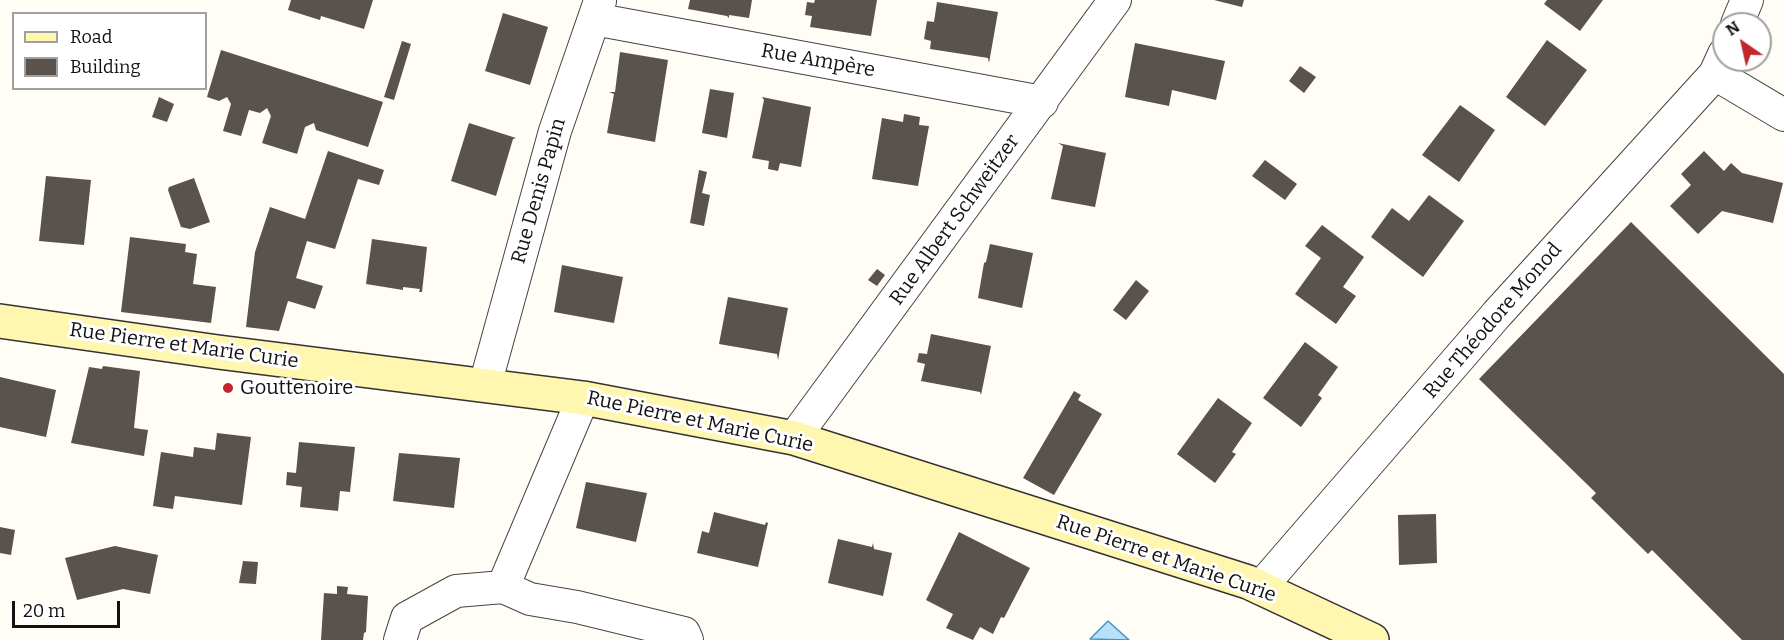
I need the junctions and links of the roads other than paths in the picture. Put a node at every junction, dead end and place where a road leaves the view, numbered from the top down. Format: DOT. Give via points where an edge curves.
graph roads {
  1 [pos="1115,0"];
  2 [pos="597,10"];
  3 [pos="1713,72"];
  4 [pos="1730,72"];
  5 [pos="1042,102"];
  6 [pos="1784,115"];
  7 [pos="0,321"];
  8 [pos="485,385"];
  9 [pos="583,398"];
  10 [pos="794,438"];
  11 [pos="502,587"];
  12 [pos="1260,588"];
  13 [pos="400,640"];
  14 [pos="687,640"];
  15 [pos="1372,640"];
  1 -- 5 [label="street, Rue Albert Schweitzer"];
  2 -- 5 [label="street, Rue Ampère"];
  2 -- 8 [label="street, Rue Denis Papin" via="555,131"];
  3 -- 12 [label="street, Rue Théodore Monod"];
  4 -- 6 [label="street"];
  5 -- 10 [label="street, Rue Albert Schweitzer"];
  7 -- 8 [label="main road, Rue Pierre et Marie Curie"];
  8 -- 9 [label="main road, Rue Pierre et Marie Curie"];
  9 -- 10 [label="main road, Rue Pierre et Marie Curie"];
  9 -- 11 [label="street"];
  10 -- 12 [label="main road, Rue Pierre et Marie Curie"];
  11 -- 13 [label="street" via="456,591 408,618"];
  11 -- 14 [label="street" via="530,599 684,633"];
  12 -- 15 [label="main road, Rue Pierre et Marie Curie"];
}
